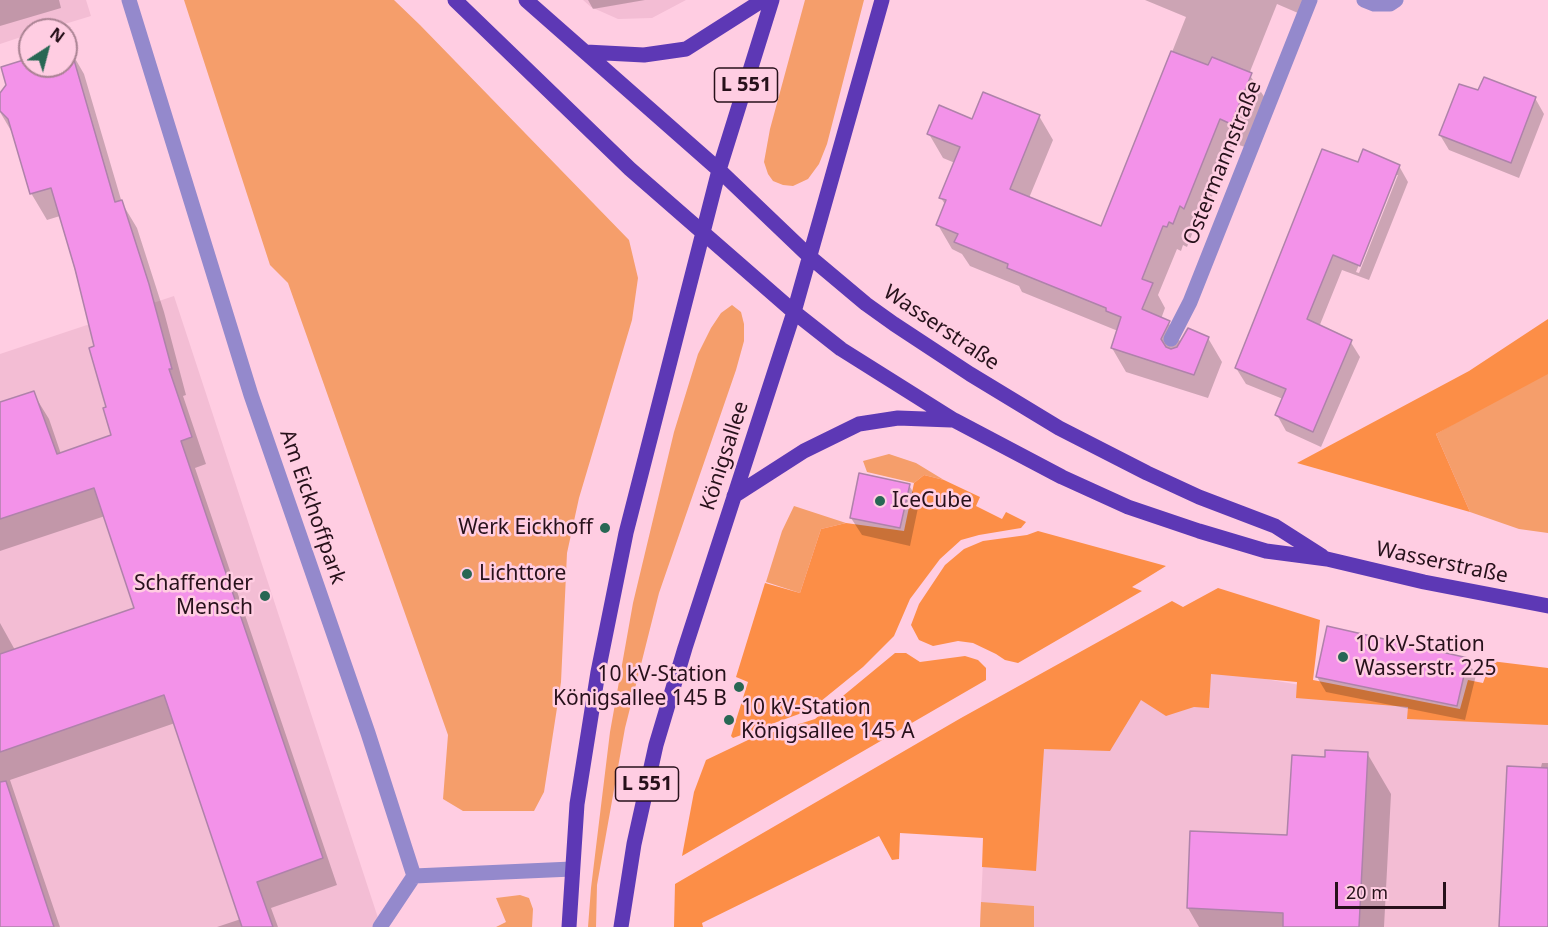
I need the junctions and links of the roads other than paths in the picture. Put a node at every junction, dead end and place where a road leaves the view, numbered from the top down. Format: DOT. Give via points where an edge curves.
graph roads {
  1 [pos="129,0"];
  2 [pos="455,0"];
  3 [pos="526,0"];
  4 [pos="763,0"];
  5 [pos="772,0"];
  6 [pos="882,0"];
  7 [pos="1310,0"];
  8 [pos="1364,0"];
  9 [pos="1396,0"];
  10 [pos="586,52"];
  11 [pos="719,170"];
  12 [pos="702,233"];
  13 [pos="810,257"];
  14 [pos="794,312"];
  15 [pos="1171,339"];
  16 [pos="954,420"];
  17 [pos="734,496"];
  18 [pos="1327,559"];
  19 [pos="1548,606"];
  20 [pos="572,869"];
  21 [pos="414,876"];
  22 [pos="380,927"];
  23 [pos="569,927"];
  24 [pos="621,927"];
  1 -- 21 [label="street, Am Eickhoffpark" via="251,395"];
  2 -- 12 [label="main road, Wasserstraße"];
  3 -- 10 [label="main road, Wasserstraße"];
  4 -- 10 [label="main road, L 551" via="686,49 644,55"];
  5 -- 11 [label="main road, L 551"];
  6 -- 13 [label="main road, Königsallee / L 551"];
  7 -- 15 [label="street, Ostermannstraße" via="1190,302"];
  8 -- 9 [label="street" via="1374,4"];
  10 -- 11 [label="main road, Wasserstraße"];
  11 -- 12 [label="main road, L 551"];
  11 -- 13 [label="main road, Wasserstraße"];
  12 -- 14 [label="main road, Wasserstraße"];
  12 -- 20 [label="main road, L 551" via="624,545 577,804"];
  13 -- 14 [label="main road, Königsallee / L 551"];
  13 -- 18 [label="main road, Wasserstraße" via="894,324 1059,428 1199,497 1275,526"];
  14 -- 16 [label="main road, Wasserstraße" via="841,349"];
  14 -- 17 [label="main road, Königsallee / L 551"];
  16 -- 17 [label="main road, Wasserstraße" via="898,418 859,424 804,451"];
  16 -- 18 [label="main road, Wasserstraße" via="1128,507 1266,551"];
  17 -- 24 [label="main road, Königsallee / L 551" via="656,745 633,844"];
  18 -- 19 [label="main road, Wasserstraße"];
  20 -- 21 [label="street"];
  20 -- 23 [label="main road, L 551"];
  21 -- 22 [label="street"];
}
